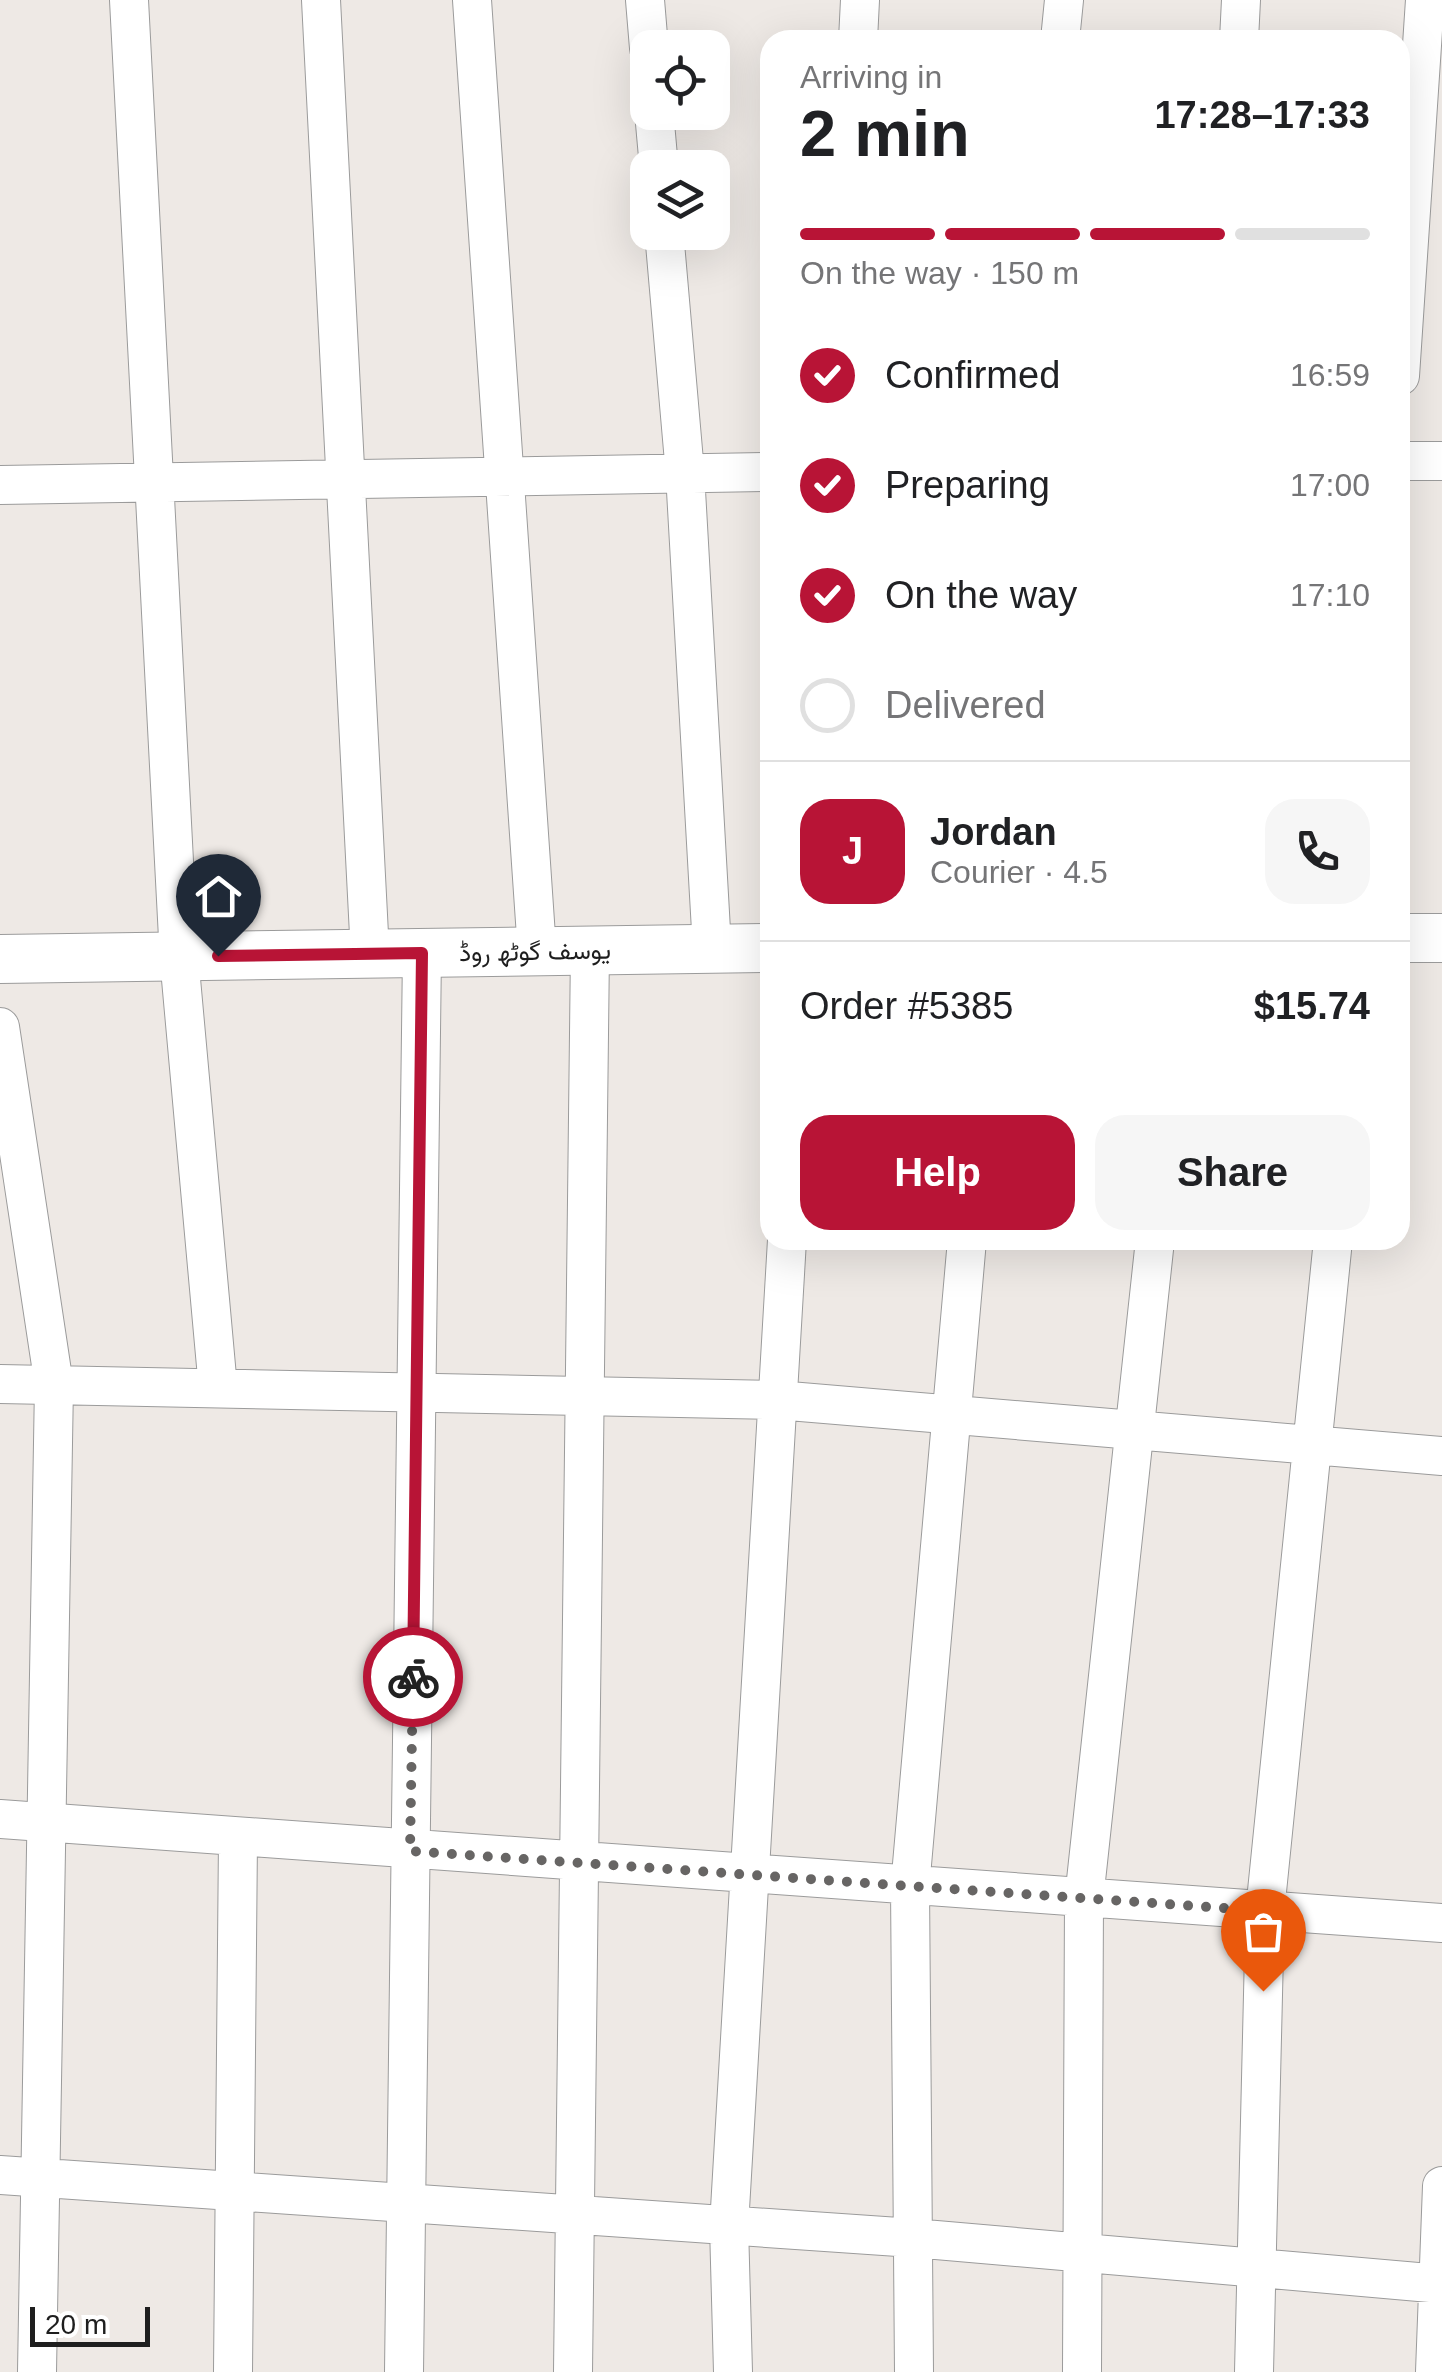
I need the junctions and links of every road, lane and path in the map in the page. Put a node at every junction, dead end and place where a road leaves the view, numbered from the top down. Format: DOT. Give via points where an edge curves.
graph roads {
  1 [pos="128,0"];
  2 [pos="321,0"];
  3 [pos="472,0"];
  4 [pos="645,0"];
  5 [pos="860,0"];
  6 [pos="1064,0"];
  7 [pos="1241,0"];
  8 [pos="1426,0"];
  9 [pos="648,30"];
  10 [pos="858,30"];
  11 [pos="1061,30"];
  12 [pos="1240,30"];
  13 [pos="1410,231"];
  14 [pos="666,250"];
  15 [pos="1442,460"];
  16 [pos="1410,461"];
  17 [pos="760,472"];
  18 [pos="685,473"];
  19 [pos="508,476"];
  20 [pos="346,479"];
  21 [pos="155,483"];
  22 [pos="0,485"];
  23 [pos="1410,938"];
  24 [pos="1442,938"];
  25 [pos="712,948"];
  26 [pos="760,948"];
  27 [pos="590,950"];
  28 [pos="537,951"];
  29 [pos="422,953"];
  30 [pos="370,954"];
  31 [pos="179,956"];
  32 [pos="0,959"];
  33 [pos="0,1027"];
  34 [pos="786,1250"];
  35 [pos="966,1250"];
  36 [pos="1153,1250"];
  37 [pos="1332,1250"];
  38 [pos="0,1384"];
  39 [pos="54,1385"];
  40 [pos="218,1388"];
  41 [pos="416,1392"];
  42 [pos="584,1396"];
  43 [pos="776,1400"];
  44 [pos="950,1414"];
  45 [pos="1133,1430"];
  46 [pos="1311,1445"];
  47 [pos="1442,1456"];
  48 [pos="0,1820"];
  49 [pos="46,1823"];
  50 [pos="238,1838"];
  51 [pos="410,1851"];
  52 [pos="579,1863"];
  53 [pos="749,1877"];
  54 [pos="910,1887"];
  55 [pos="1084,1899"];
  56 [pos="1265,1911"];
  57 [pos="1442,1923"];
  58 [pos="0,2176"];
  59 [pos="40,2176"];
  60 [pos="1442,2186"];
  61 [pos="235,2190"];
  62 [pos="406,2203"];
  63 [pos="575,2215"];
  64 [pos="729,2226"];
  65 [pos="914,2238"];
  66 [pos="1083,2254"];
  67 [pos="1257,2270"];
  68 [pos="1440,2284"];
  69 [pos="37,2372"];
  70 [pos="233,2372"];
  71 [pos="404,2372"];
  72 [pos="573,2372"];
  73 [pos="733,2372"];
  74 [pos="914,2372"];
  75 [pos="1082,2372"];
  76 [pos="1254,2372"];
  77 [pos="1435,2372"];
  1 -- 21 [label="street"];
  2 -- 20 [label="street"];
  3 -- 19 [label="street"];
  4 -- 9 [label="street"];
  5 -- 10 [label="street"];
  6 -- 11 [label="street"];
  7 -- 12 [label="street"];
  8 -- 13 [label="street"];
  14 -- 18 [label="street"];
  15 -- 16 [label="street"];
  17 -- 18 [label="street"];
  18 -- 19 [label="street"];
  18 -- 25 [label="street"];
  19 -- 20 [label="street"];
  19 -- 28 [label="street"];
  20 -- 21 [label="street"];
  20 -- 30 [label="street"];
  21 -- 22 [label="street"];
  21 -- 31 [label="street"];
  23 -- 24 [label="street"];
  25 -- 26 [label="street, یوسف گوٹھ روڈ"];
  25 -- 27 [label="street, یوسف گوٹھ روڈ"];
  27 -- 28 [label="street, یوسف گوٹھ روڈ"];
  27 -- 42 [label="street"];
  28 -- 29 [label="street, یوسف گوٹھ روڈ"];
  29 -- 30 [label="street, یوسف گوٹھ روڈ"];
  29 -- 41 [label="street"];
  30 -- 31 [label="street, یوسف گوٹھ روڈ"];
  31 -- 32 [label="street, یوسف گوٹھ روڈ"];
  31 -- 40 [label="street"];
  33 -- 39 [label="street"];
  34 -- 43 [label="street"];
  35 -- 44 [label="street"];
  36 -- 45 [label="street"];
  37 -- 46 [label="street"];
  38 -- 39 [label="street"];
  39 -- 40 [label="street"];
  39 -- 49 [label="street"];
  40 -- 41 [label="street"];
  41 -- 42 [label="street"];
  41 -- 51 [label="street"];
  42 -- 43 [label="street"];
  42 -- 52 [label="street"];
  43 -- 44 [label="street"];
  43 -- 53 [label="street"];
  44 -- 45 [label="street"];
  44 -- 54 [label="street"];
  45 -- 46 [label="street"];
  45 -- 55 [label="street"];
  46 -- 47 [label="street"];
  46 -- 56 [label="street"];
  48 -- 49 [label="street"];
  49 -- 50 [label="street"];
  49 -- 59 [label="street"];
  50 -- 51 [label="street"];
  50 -- 61 [label="street"];
  51 -- 52 [label="street"];
  51 -- 62 [label="street"];
  52 -- 53 [label="street"];
  52 -- 63 [label="street"];
  53 -- 54 [label="street"];
  53 -- 64 [label="street"];
  54 -- 55 [label="street"];
  54 -- 65 [label="street"];
  55 -- 56 [label="street"];
  55 -- 66 [label="street"];
  56 -- 57 [label="street"];
  56 -- 67 [label="street"];
  58 -- 59 [label="street"];
  59 -- 61 [label="street"];
  59 -- 69 [label="street"];
  60 -- 68 [label="street"];
  61 -- 62 [label="street"];
  61 -- 70 [label="street"];
  62 -- 63 [label="street"];
  62 -- 71 [label="street"];
  63 -- 64 [label="street"];
  63 -- 72 [label="street"];
  64 -- 65 [label="street"];
  64 -- 73 [label="street"];
  65 -- 66 [label="street"];
  65 -- 74 [label="street"];
  66 -- 67 [label="street"];
  66 -- 75 [label="street"];
  67 -- 68 [label="street"];
  67 -- 76 [label="street"];
  68 -- 77 [label="street"];
}
